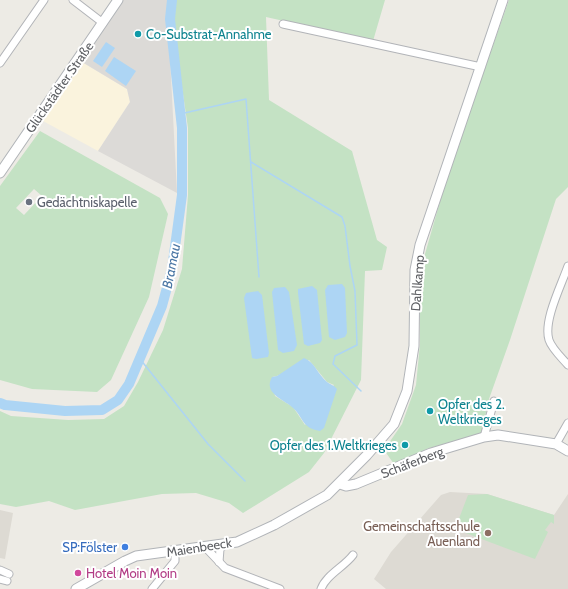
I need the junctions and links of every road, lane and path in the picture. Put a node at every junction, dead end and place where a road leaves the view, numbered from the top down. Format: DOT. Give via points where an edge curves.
graph roads {
  1 [pos="44,0"];
  2 [pos="73,0"];
  3 [pos="118,0"];
  4 [pos="504,0"];
  5 [pos="103,23"];
  6 [pos="283,24"];
  7 [pos="0,63"];
  8 [pos="481,67"];
  9 [pos="3,162"];
  10 [pos="0,173"];
  11 [pos="568,266"];
  12 [pos="568,365"];
  13 [pos="494,401"];
  14 [pos="568,423"];
  15 [pos="484,437"];
  16 [pos="556,444"];
  17 [pos="568,451"];
  18 [pos="340,484"];
  19 [pos="224,545"];
  20 [pos="205,547"];
  21 [pos="175,551"];
  22 [pos="353,555"];
  23 [pos="219,562"];
  24 [pos="0,570"];
  25 [pos="9,574"];
  26 [pos="76,589"];
  27 [pos="152,589"];
  28 [pos="280,589"];
  29 [pos="321,589"];
  1 -- 7 [label="street"];
  2 -- 5 [label="street"];
  3 -- 5 [label="street, Glückstädter Straße"];
  4 -- 8 [label="street, Dahlkamp"];
  5 -- 9 [label="street, Glückstädter Straße"];
  6 -- 8 [label="street"];
  8 -- 18 [label="street, Dahlkamp" via="420,245 415,270 414,346 407,391 394,424"];
  9 -- 10 [label="street, Glückstädter Straße"];
  11 -- 12 [label="street" via="549,320 548,331 550,342"];
  13 -- 15 [label="street"];
  14 -- 16 [label="street"];
  15 -- 16 [label="street, Schäferberg" via="498,435"];
  15 -- 18 [label="street, Schäferberg" via="431,453 356,484"];
  16 -- 17 [label="street, Schäferberg"];
  18 -- 19 [label="street, Maienbeeck" via="327,495 274,525 237,542"];
  19 -- 20 [label="street, Maienbeeck"];
  19 -- 23 [label="street" via="220,550"];
  20 -- 21 [label="street, Maienbeeck"];
  20 -- 23 [label="street"];
  21 -- 26 [label="street, Maienbeeck" via="131,559"];
  21 -- 27 [label="street" via="175,561"];
  22 -- 29 [label="street"];
  23 -- 28 [label="street" via="225,568"];
  24 -- 25 [label="street"];
}
